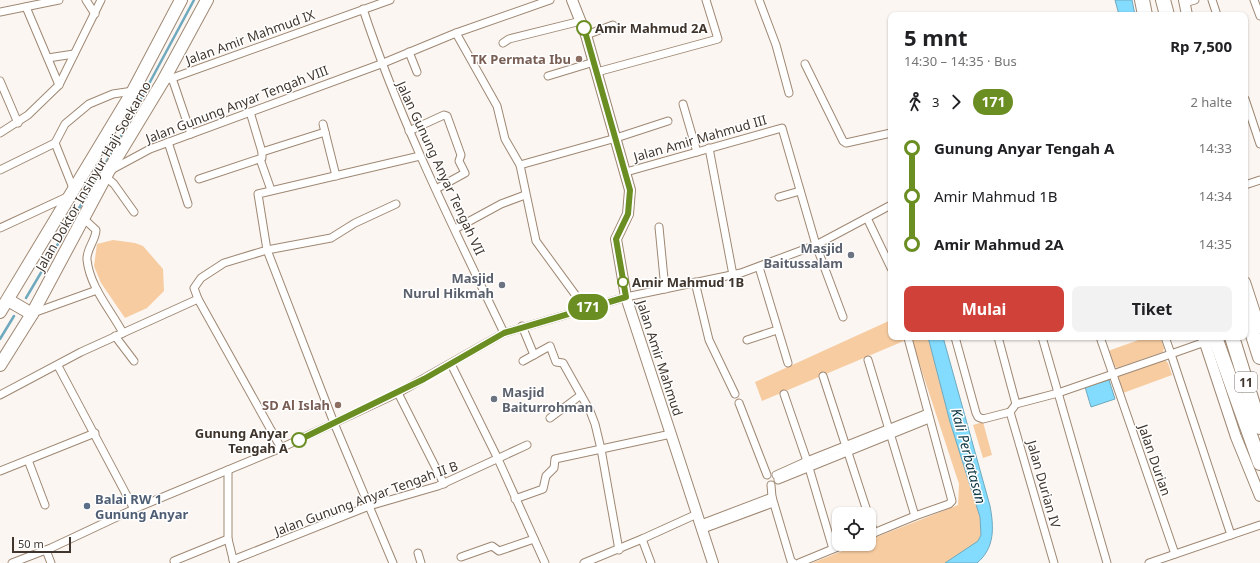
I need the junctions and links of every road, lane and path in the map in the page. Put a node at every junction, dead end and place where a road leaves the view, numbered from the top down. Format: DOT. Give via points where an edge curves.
graph roads {
  1 [pos="60,0"];
  2 [pos="86,0"];
  3 [pos="101,0"];
  4 [pos="181,0"];
  5 [pos="207,0"];
  6 [pos="390,0"];
  7 [pos="550,0"];
  8 [pos="572,0"];
  9 [pos="706,0"];
  10 [pos="758,0"];
  11 [pos="1142,0"];
  12 [pos="1148,0"];
  13 [pos="1163,0"];
  14 [pos="1196,0"];
  15 [pos="1212,0"];
  16 [pos="1254,0"];
  17 [pos="1184,2"];
  18 [pos="26,7"];
  19 [pos="363,9"];
  20 [pos="0,12"];
  21 [pos="1145,12"];
  22 [pos="1151,12"];
  23 [pos="1166,12"];
  24 [pos="1186,12"];
  25 [pos="1216,12"];
  26 [pos="95,14"];
  27 [pos="1260,16"];
  28 [pos="581,21"];
  29 [pos="613,25"];
  30 [pos="456,33"];
  31 [pos="586,35"];
  32 [pos="503,43"];
  33 [pos="409,52"];
  34 [pos="74,54"];
  35 [pos="48,58"];
  36 [pos="806,64"];
  37 [pos="378,65"];
  38 [pos="596,67"];
  39 [pos="417,72"];
  40 [pos="548,76"];
  41 [pos="168,79"];
  42 [pos="0,81"];
  43 [pos="58,85"];
  44 [pos="133,91"];
  45 [pos="789,93"];
  46 [pos="683,104"];
  47 [pos="1248,108"];
  48 [pos="250,112"];
  49 [pos="668,120"];
  50 [pos="18,123"];
  51 [pos="322,124"];
  52 [pos="409,131"];
  53 [pos="0,132"];
  54 [pos="324,132"];
  55 [pos="191,134"];
  56 [pos="888,134"];
  57 [pos="616,138"];
  58 [pos="168,142"];
  59 [pos="55,143"];
  60 [pos="1260,144"];
  61 [pos="709,148"];
  62 [pos="697,152"];
  63 [pos="261,155"];
  64 [pos="420,156"];
  65 [pos="520,165"];
  66 [pos="0,170"];
  67 [pos="626,172"];
  68 [pos="107,174"];
  69 [pos="336,176"];
  70 [pos="199,179"];
  71 [pos="1260,180"];
  72 [pos="1248,184"];
  73 [pos="436,189"];
  74 [pos="270,190"];
  75 [pos="70,192"];
  76 [pos="800,192"];
  77 [pos="525,195"];
  78 [pos="779,197"];
  79 [pos="188,204"];
  80 [pos="396,204"];
  81 [pos="888,207"];
  82 [pos="134,212"];
  83 [pos="83,218"];
  84 [pos="867,218"];
  85 [pos="659,227"];
  86 [pos="0,228"];
  87 [pos="455,229"];
  88 [pos="816,245"];
  89 [pos="267,250"];
  90 [pos="888,262"];
  91 [pos="759,267"];
  92 [pos="733,275"];
  93 [pos="695,282"];
  94 [pos="665,289"];
  95 [pos="96,290"];
  96 [pos="1248,291"];
  97 [pos="626,297"];
  98 [pos="198,299"];
  99 [pos="8,300"];
  100 [pos="583,308"];
  101 [pos="0,312"];
  102 [pos="32,314"];
  103 [pos="843,317"];
  104 [pos="1248,319"];
  105 [pos="522,326"];
  106 [pos="1260,328"];
  107 [pos="777,330"];
  108 [pos="123,333"];
  109 [pos="504,333"];
  110 [pos="115,336"];
  111 [pos="747,340"];
  112 [pos="909,340"];
  113 [pos="956,340"];
  114 [pos="999,340"];
  115 [pos="1043,340"];
  116 [pos="1101,340"];
  117 [pos="1165,340"];
  118 [pos="1205,340"];
  119 [pos="1208,340"];
  120 [pos="1209,340"];
  121 [pos="1233,340"];
  122 [pos="1170,354"];
  123 [pos="534,355"];
  124 [pos="1260,357"];
  125 [pos="868,360"];
  126 [pos="134,361"];
  127 [pos="523,361"];
  128 [pos="788,363"];
  129 [pos="451,364"];
  130 [pos="0,365"];
  131 [pos="58,366"];
  132 [pos="1113,374"];
  133 [pos="823,376"];
  134 [pos="398,393"];
  135 [pos="1058,393"];
  136 [pos="735,394"];
  137 [pos="784,394"];
  138 [pos="0,396"];
  139 [pos="581,396"];
  140 [pos="739,403"];
  141 [pos="1016,404"];
  142 [pos="1010,412"];
  143 [pos="928,416"];
  144 [pos="550,418"];
  145 [pos="334,423"];
  146 [pos="1260,427"];
  147 [pos="888,431"];
  148 [pos="95,433"];
  149 [pos="671,434"];
  150 [pos="527,445"];
  151 [pos="281,448"];
  152 [pos="847,448"];
  153 [pos="602,449"];
  154 [pos="498,459"];
  155 [pos="28,460"];
  156 [pos="1260,463"];
  157 [pos="808,464"];
  158 [pos="228,470"];
  159 [pos="0,471"];
  160 [pos="767,475"];
  161 [pos="777,477"];
  162 [pos="444,484"];
  163 [pos="770,485"];
  164 [pos="1260,496"];
  165 [pos="516,499"];
  166 [pos="772,500"];
  167 [pos="45,505"];
  168 [pos="369,506"];
  169 [pos="866,507"];
  170 [pos="134,509"];
  171 [pos="914,516"];
  172 [pos="700,522"];
  173 [pos="1260,525"];
  174 [pos="876,532"];
  175 [pos="1231,535"];
  176 [pos="534,538"];
  177 [pos="228,539"];
  178 [pos="642,540"];
  179 [pos="832,546"];
  180 [pos="832,549"];
  181 [pos="46,550"];
  182 [pos="619,550"];
  183 [pos="418,553"];
  184 [pos="1174,554"];
  185 [pos="461,557"];
  186 [pos="174,561"];
  187 [pos="233,562"];
  188 [pos="12,563"];
  189 [pos="51,563"];
  190 [pos="393,563"];
  191 [pos="421,563"];
  192 [pos="545,563"];
  193 [pos="584,563"];
  194 [pos="652,563"];
  195 [pos="713,563"];
  196 [pos="794,563"];
  197 [pos="799,563"];
  198 [pos="1054,563"];
  199 [pos="1107,563"];
  200 [pos="1149,563"];
  1 -- 18 [label="street"];
  2 -- 26 [label="street"];
  3 -- 26 [label="street"];
  4 -- 44 [label="main road, Jalan Doktor Insinyur Haji Soekarno"];
  5 -- 41 [label="main road, Jalan Doktor Insinyur Haji Soekarno"];
  6 -- 19 [label="street, Jalan Amir Mahmud IX"];
  7 -- 30 [label="street, Jalan Gunung Anyar Tengah VIII"];
  8 -- 28 [label="street, Jalan Amir Mahmud"];
  9 -- 38 [label="street" via="718,39"];
  10 -- 45 [label="street" via="776,45"];
  11 -- 21 [label="highway"];
  12 -- 22 [label="street"];
  13 -- 23 [label="highway"];
  14 -- 17 [label="street"];
  15 -- 25 [label="street"];
  16 -- 27 [label="street"];
  17 -- 24 [label="street"];
  18 -- 20 [label="street"];
  18 -- 35 [label="street"];
  19 -- 37 [label="street, Jalan Gunung Anyar Tengah VII"];
  19 -- 41 [label="street, Jalan Amir Mahmud IX"];
  26 -- 34 [label="street"];
  28 -- 31 [label="street, Jalan Amir Mahmud"];
  28 -- 32 [label="street"];
  29 -- 31 [label="street"];
  30 -- 33 [label="street, Jalan Gunung Anyar Tengah VIII"];
  30 -- 65 [label="street" via="497,106 505,139"];
  31 -- 38 [label="street, Jalan Amir Mahmud"];
  33 -- 37 [label="street, Jalan Gunung Anyar Tengah VIII"];
  33 -- 39 [label="street"];
  34 -- 35 [label="street"];
  34 -- 43 [label="street"];
  35 -- 43 [label="street"];
  36 -- 56 [label="street" via="843,141 846,143"];
  37 -- 48 [label="street, Jalan Gunung Anyar Tengah VIII"];
  37 -- 52 [label="street, Jalan Gunung Anyar Tengah VII"];
  38 -- 40 [label="street"];
  38 -- 57 [label="street, Jalan Amir Mahmud"];
  41 -- 55 [label="street"];
  41 -- 68 [label="main road, Jalan Doktor Insinyur Haji Soekarno"];
  42 -- 50 [label="street"];
  43 -- 50 [label="street"];
  44 -- 59 [label="street" via="113,94 90,104 65,124"];
  44 -- 75 [label="main road, Jalan Doktor Insinyur Haji Soekarno"];
  46 -- 62 [label="street"];
  47 -- 60 [label="street"];
  48 -- 55 [label="street, Jalan Gunung Anyar Tengah VIII"];
  48 -- 63 [label="street"];
  49 -- 57 [label="street"];
  50 -- 53 [label="street"];
  51 -- 54 [label="street"];
  52 -- 64 [label="street, Jalan Gunung Anyar Tengah VII"];
  52 -- 73 [label="street" via="444,115 447,116 461,155 459,161 465,173"];
  54 -- 63 [label="street"];
  54 -- 69 [label="street"];
  55 -- 58 [label="street, Jalan Gunung Anyar Tengah VIII"];
  57 -- 65 [label="street"];
  57 -- 67 [label="street, Jalan Amir Mahmud"];
  58 -- 68 [label="street, Jalan Gunung Anyar Tengah VIII" via="150,149"];
  58 -- 79 [label="street"];
  59 -- 66 [label="street"];
  59 -- 75 [label="street"];
  61 -- 62 [label="street, Jalan Amir Mahmud III"];
  61 -- 76 [label="street, Jalan Amir Mahmud III" via="781,128"];
  61 -- 92 [label="street"];
  62 -- 67 [label="street, Jalan Amir Mahmud III"];
  63 -- 70 [label="street"];
  63 -- 74 [label="street"];
  64 -- 69 [label="street"];
  64 -- 73 [label="street, Jalan Gunung Anyar Tengah VII"];
  65 -- 77 [label="street"];
  67 -- 97 [label="street, Jalan Amir Mahmud" via="630,208 618,234 616,246"];
  68 -- 82 [label="street"];
  68 -- 83 [label="main road, Jalan Doktor Insinyur Haji Soekarno"];
  69 -- 74 [label="street"];
  71 -- 72 [label="street"];
  73 -- 87 [label="street, Jalan Gunung Anyar Tengah VII"];
  74 -- 89 [label="street" via="258,194"];
  75 -- 86 [label="street"];
  75 -- 99 [label="main road, Jalan Doktor Insinyur Haji Soekarno"];
  76 -- 78 [label="street"];
  76 -- 88 [label="street"];
  77 -- 87 [label="street" via="501,204"];
  77 -- 100 [label="street" via="536,241"];
  80 -- 89 [label="street" via="355,222 331,238"];
  81 -- 84 [label="street"];
  83 -- 95 [label="street" via="96,230 87,260"];
  83 -- 102 [label="main road, Jalan Doktor Insinyur Haji Soekarno"];
  84 -- 88 [label="street"];
  84 -- 90 [label="street"];
  85 -- 94 [label="street"];
  87 -- 109 [label="street, Jalan Gunung Anyar Tengah VII"];
  88 -- 91 [label="street"];
  88 -- 103 [label="street"];
  89 -- 98 [label="street" via="224,263 201,278 194,288"];
  89 -- 145 [label="street"];
  91 -- 92 [label="street"];
  91 -- 107 [label="street"];
  92 -- 93 [label="street"];
  93 -- 94 [label="street"];
  93 -- 136 [label="street" via="709,340"];
  94 -- 97 [label="street"];
  95 -- 102 [label="street"];
  95 -- 108 [label="street"];
  96 -- 106 [label="street"];
  97 -- 100 [label="street"];
  97 -- 149 [label="street, Jalan Amir Mahmud"];
  98 -- 108 [label="street"];
  98 -- 151 [label="street"];
  99 -- 101 [label="main road, Jalan Doktor Insinyur Haji Soekarno"];
  99 -- 102 [label="main road"];
  100 -- 105 [label="street"];
  102 -- 130 [label="main road, Jalan Doktor Insinyur Haji Soekarno"];
  104 -- 124 [label="highway, 11"];
  105 -- 109 [label="street"];
  105 -- 123 [label="street"];
  107 -- 111 [label="street"];
  107 -- 128 [label="street"];
  108 -- 110 [label="street"];
  109 -- 129 [label="street"];
  110 -- 126 [label="street"];
  110 -- 131 [label="street"];
  112 -- 143 [label="street"];
  113 -- 142 [label="street" via="978,417 983,419"];
  114 -- 141 [label="street"];
  115 -- 135 [label="street"];
  116 -- 132 [label="street, Jalan Durian"];
  117 -- 122 [label="street"];
  118 -- 122 [label="street"];
  119 -- 164 [label="street" via="1238,444"];
  120 -- 156 [label="highway" via="1226,365"];
  121 -- 146 [label="highway, 11"];
  122 -- 132 [label="street"];
  122 -- 175 [label="street"];
  123 -- 127 [label="street"];
  123 -- 139 [label="street" via="550,346 556,362 563,363"];
  125 -- 147 [label="street"];
  129 -- 134 [label="street"];
  129 -- 154 [label="street"];
  131 -- 138 [label="street"];
  131 -- 148 [label="street"];
  132 -- 135 [label="street"];
  132 -- 184 [label="street, Jalan Durian"];
  133 -- 152 [label="street"];
  134 -- 145 [label="street"];
  134 -- 162 [label="street"];
  135 -- 141 [label="street"];
  135 -- 199 [label="street"];
  137 -- 157 [label="street"];
  139 -- 144 [label="street"];
  139 -- 153 [label="street" via="590,411"];
  140 -- 160 [label="street"];
  141 -- 142 [label="street"];
  142 -- 198 [label="street, Jalan Durian IV"];
  143 -- 147 [label="street"];
  143 -- 171 [label="street" via="952,501"];
  145 -- 151 [label="street"];
  145 -- 168 [label="street"];
  147 -- 152 [label="street"];
  147 -- 171 [label="street"];
  148 -- 155 [label="street"];
  148 -- 170 [label="street"];
  149 -- 153 [label="street"];
  149 -- 172 [label="street, Jalan Amir Mahmud"];
  150 -- 154 [label="street, Jalan Gunung Anyar Tengah II B"];
  151 -- 158 [label="street"];
  152 -- 157 [label="street"];
  152 -- 169 [label="street"];
  153 -- 165 [label="street" via="555,459 554,468 546,476 543,489"];
  153 -- 182 [label="street"];
  154 -- 162 [label="street, Jalan Gunung Anyar Tengah II B"];
  154 -- 165 [label="street"];
  155 -- 159 [label="street"];
  155 -- 167 [label="street"];
  157 -- 161 [label="street"];
  157 -- 179 [label="street"];
  158 -- 170 [label="street"];
  158 -- 177 [label="street"];
  160 -- 161 [label="street" via="771,473"];
  160 -- 163 [label="street" via="766,481"];
  161 -- 163 [label="street" via="775,485"];
  162 -- 168 [label="street, Jalan Gunung Anyar Tengah II B"];
  163 -- 166 [label="street"];
  165 -- 176 [label="street"];
  166 -- 172 [label="street"];
  166 -- 196 [label="street" via="791,561"];
  168 -- 187 [label="street, Jalan Gunung Anyar Tengah II B"];
  168 -- 190 [label="street"];
  170 -- 181 [label="street"];
  171 -- 174 [label="street"];
  172 -- 178 [label="street"];
  172 -- 195 [label="street, Jalan Amir Mahmud"];
  173 -- 175 [label="street"];
  175 -- 184 [label="street"];
  176 -- 185 [label="street" via="499,551 492,546"];
  176 -- 192 [label="street"];
  177 -- 186 [label="street"];
  177 -- 187 [label="street"];
  178 -- 182 [label="street"];
  178 -- 194 [label="street"];
  180 -- 197 [label="street"];
  181 -- 188 [label="street"];
  181 -- 189 [label="street"];
  182 -- 193 [label="street"];
  183 -- 191 [label="street"];
  184 -- 200 [label="street"];
}
